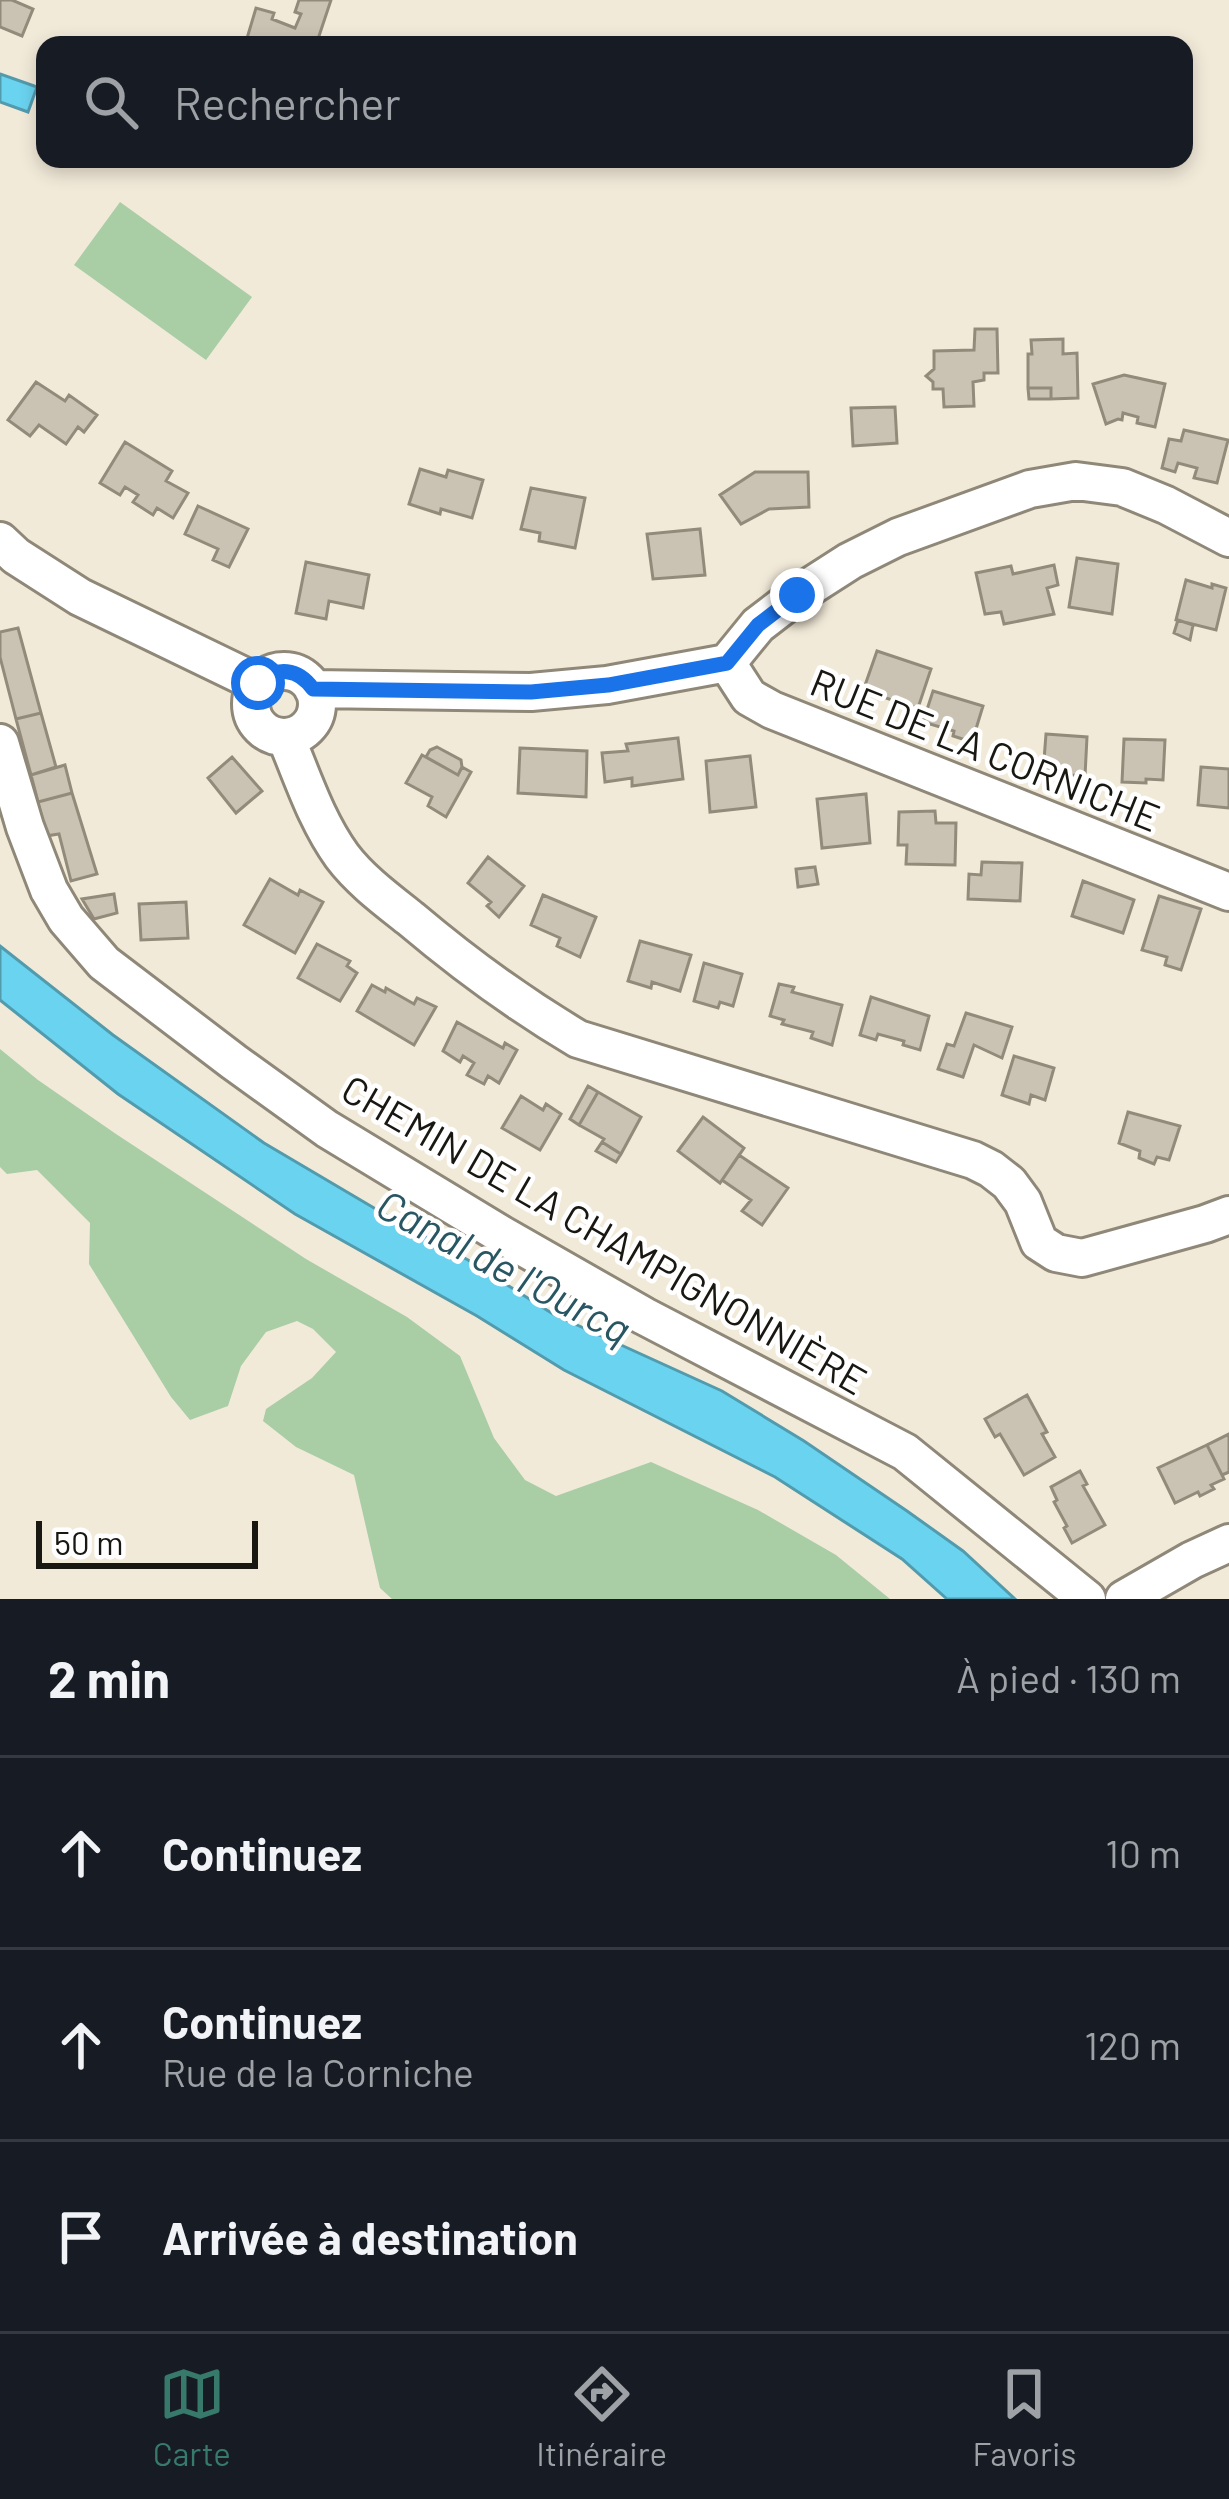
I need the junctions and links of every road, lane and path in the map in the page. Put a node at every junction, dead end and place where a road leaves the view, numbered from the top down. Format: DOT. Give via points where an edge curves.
graph roads {
  1 [pos="1229,538"];
  2 [pos="0,541"];
  3 [pos="727,663"];
  4 [pos="258,683"];
  5 [pos="313,689"];
  6 [pos="286,738"];
  7 [pos="0,743"];
  8 [pos="1229,892"];
  9 [pos="1229,1215"];
  10 [pos="1229,1544"];
  11 [pos="1087,1599"];
  12 [pos="1124,1599"];
  1 -- 3 [label="street" via="1122,487 1076,481 1030,489 850,561 758,625"];
  2 -- 4 [label="street" via="80,597"];
  3 -- 5 [label="street" via="531,692"];
  3 -- 8 [label="street, RUE DE LA CORNICHE" via="749,697 772,710"];
  4 -- 5 [label="street" via="283,670"];
  4 -- 6 [label="street" via="252,715 268,735"];
  5 -- 6 [label="street" via="313,721"];
  6 -- 9 [label="street" via="344,858 430,935 578,1039 991,1168 1023,1202 1039,1242 1056,1253 1082,1258"];
  7 -- 11 [label="street, CHEMIN DE LA CHAMPIGNONNIÈRE" via="49,890 104,962 346,1141 644,1316 905,1452"];
  10 -- 12 [label="street"];
}
